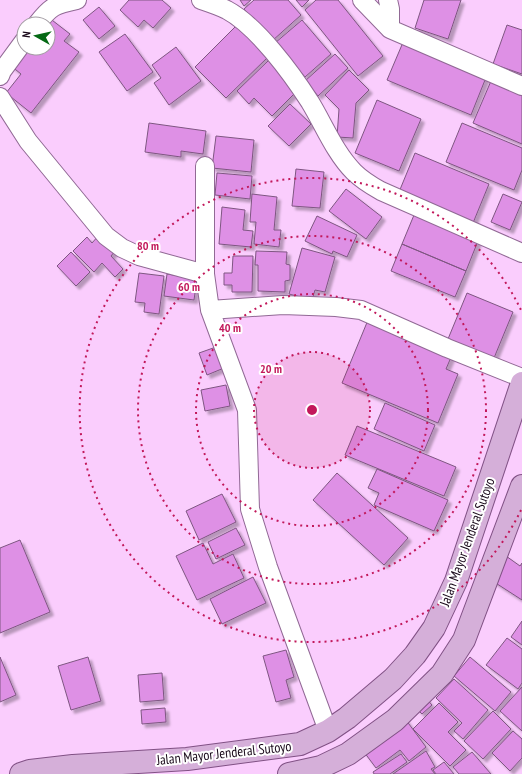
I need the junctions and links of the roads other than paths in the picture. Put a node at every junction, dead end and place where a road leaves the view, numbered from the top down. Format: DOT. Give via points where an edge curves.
graph roads {
  1 [pos="77,0"];
  2 [pos="201,0"];
  3 [pos="362,0"];
  4 [pos="388,0"];
  5 [pos="43,16"];
  6 [pos="390,29"];
  7 [pos="16,52"];
  8 [pos="0,76"];
  9 [pos="522,86"];
  10 [pos="0,97"];
  11 [pos="205,166"];
  12 [pos="522,253"];
  13 [pos="205,274"];
  14 [pos="210,310"];
  15 [pos="522,378"];
  16 [pos="522,383"];
  17 [pos="520,498"];
  18 [pos="328,731"];
  19 [pos="323,771"];
  20 [pos="21,774"];
  21 [pos="289,774"];
  1 -- 5 [label="street" via="58,4"];
  2 -- 12 [label="street" via="227,10 264,42 310,102 342,157 366,182"];
  3 -- 6 [label="street"];
  4 -- 6 [label="street"];
  6 -- 9 [label="street"];
  7 -- 8 [label="street"];
  10 -- 13 [label="street" via="28,141 106,236 139,256"];
  11 -- 13 [label="street"];
  13 -- 14 [label="street"];
  14 -- 15 [label="street" via="290,305 361,310"];
  14 -- 18 [label="street" via="247,410 250,509 268,567"];
  16 -- 18 [label="main road, Jalan Mayor Jenderal Sutoyo" via="456,581 434,628 415,655 393,679"];
  17 -- 19 [label="main road" via="464,640 442,674 395,720"];
  18 -- 20 [label="main road, Jalan Mayor Jenderal Sutoyo" via="300,744 187,759 73,766"];
  19 -- 21 [label="main road"];
}
